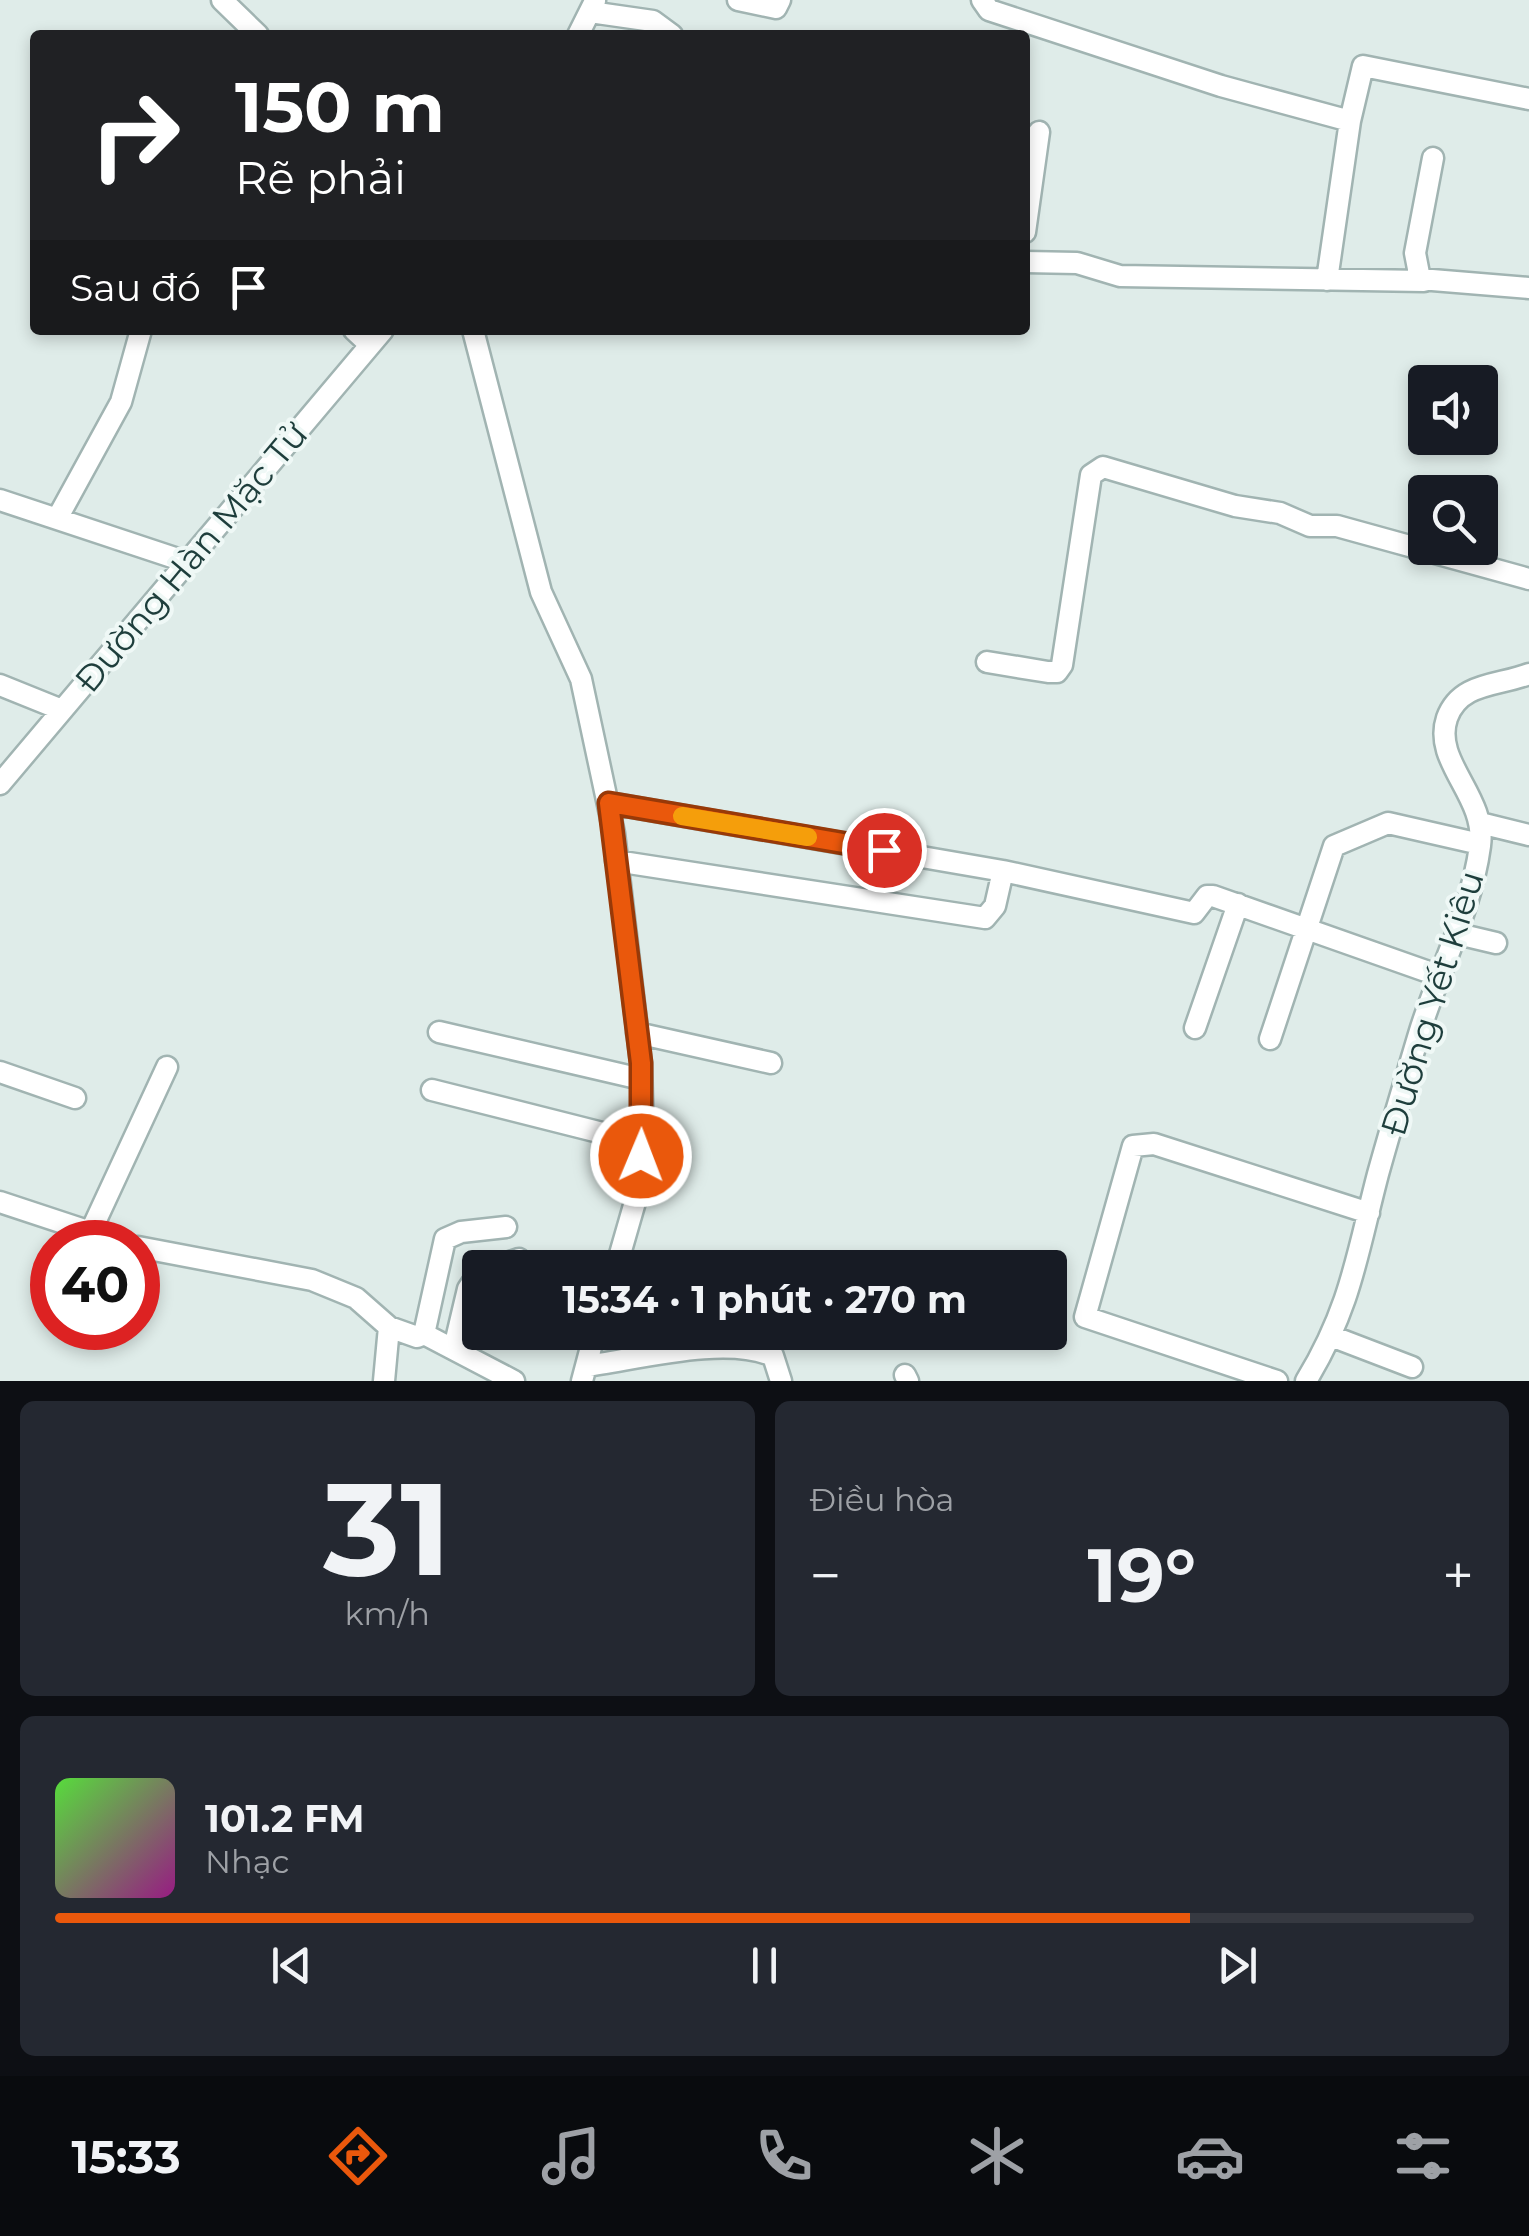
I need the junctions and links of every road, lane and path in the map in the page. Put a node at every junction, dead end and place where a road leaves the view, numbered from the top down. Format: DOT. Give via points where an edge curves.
graph roads {
  1 [pos="222,0"];
  2 [pos="738,0"];
  3 [pos="780,0"];
  4 [pos="982,0"];
  5 [pos="593,6"];
  6 [pos="253,30"];
  7 [pos="581,30"];
  8 [pos="665,30"];
  9 [pos="1529,99"];
  10 [pos="1350,121"];
  11 [pos="1039,132"];
  12 [pos="1433,158"];
  13 [pos="1030,196"];
  14 [pos="1030,262"];
  15 [pos="1327,280"];
  16 [pos="1424,282"];
  17 [pos="1529,288"];
  18 [pos="139,335"];
  19 [pos="474,335"];
  20 [pos="376,338"];
  21 [pos="0,500"];
  22 [pos="58,517"];
  23 [pos="186,562"];
  24 [pos="1529,579"];
  25 [pos="987,662"];
  26 [pos="1529,674"];
  27 [pos="0,685"];
  28 [pos="62,710"];
  29 [pos="8,764"];
  30 [pos="0,784"];
  31 [pos="609,803"];
  32 [pos="1480,834"];
  33 [pos="1529,835"];
  34 [pos="616,861"];
  35 [pos="1003,871"];
  36 [pos="1238,904"];
  37 [pos="1309,928"];
  38 [pos="1458,934"];
  39 [pos="1496,943"];
  40 [pos="1440,976"];
  41 [pos="1194,1028"];
  42 [pos="438,1032"];
  43 [pos="637,1033"];
  44 [pos="1270,1039"];
  45 [pos="771,1062"];
  46 [pos="167,1068"];
  47 [pos="0,1072"];
  48 [pos="642,1078"];
  49 [pos="432,1090"];
  50 [pos="75,1098"];
  51 [pos="642,1142"];
  52 [pos="0,1202"];
  53 [pos="1369,1213"];
  54 [pos="54,1220"];
  55 [pos="96,1220"];
  56 [pos="506,1227"];
  57 [pos="621,1250"];
  58 [pos="160,1251"];
  59 [pos="462,1314"];
  60 [pos="389,1328"];
  61 [pos="424,1334"];
  62 [pos="1331,1336"];
  63 [pos="454,1348"];
  64 [pos="1412,1366"];
  65 [pos="584,1374"];
  66 [pos="384,1381"];
  67 [pos="514,1381"];
  68 [pos="780,1381"];
  69 [pos="1277,1381"];
  70 [pos="1306,1381"];
  1 -- 6 [label="street"];
  2 -- 3 [label="street" via="776,8"];
  4 -- 10 [label="street" via="989,10"];
  5 -- 7 [label="street"];
  5 -- 8 [label="street"];
  9 -- 10 [label="street" via="1363,66"];
  10 -- 15 [label="street"];
  11 -- 13 [label="street"];
  12 -- 16 [label="street" via="1415,253"];
  14 -- 15 [label="street" via="1077,263 1120,276"];
  15 -- 16 [label="street"];
  16 -- 17 [label="street"];
  18 -- 22 [label="street" via="121,402"];
  19 -- 31 [label="street" via="520,520 541,592 580,679"];
  20 -- 23 [label="street, Đường Hàn Mặc Tử"];
  21 -- 22 [label="street"];
  22 -- 23 [label="street"];
  23 -- 28 [label="street, Đường Hàn Mặc Tử"];
  24 -- 25 [label="street" via="1103,468 1092,475 1062,665 1048,672"];
  26 -- 32 [label="street, Đường Yết Kiêu" via="1467,691 1449,714 1446,750 1472,796"];
  27 -- 28 [label="street"];
  28 -- 29 [label="street, Đường Hàn Mặc Tử"];
  29 -- 30 [label="street, Đường Hàn Mặc Tử"];
  31 -- 34 [label="street"];
  31 -- 35 [label="street"];
  32 -- 33 [label="street"];
  32 -- 37 [label="street" via="1388,823 1334,846"];
  32 -- 38 [label="street, Đường Yết Kiêu"];
  34 -- 35 [label="street" via="985,918"];
  34 -- 43 [label="street"];
  35 -- 36 [label="street" via="1194,913 1207,896"];
  36 -- 37 [label="street"];
  36 -- 41 [label="street"];
  37 -- 40 [label="street"];
  37 -- 44 [label="street"];
  38 -- 39 [label="street"];
  38 -- 40 [label="street, Đường Yết Kiêu"];
  40 -- 53 [label="street, Đường Yết Kiêu"];
  42 -- 48 [label="street"];
  43 -- 45 [label="street"];
  43 -- 48 [label="street"];
  46 -- 55 [label="street"];
  47 -- 50 [label="street"];
  48 -- 51 [label="street"];
  49 -- 51 [label="street"];
  51 -- 57 [label="street"];
  52 -- 54 [label="street"];
  53 -- 62 [label="street, Đường Yết Kiêu" via="1344,1311"];
  53 -- 69 [label="street" via="1154,1144 1133,1146 1085,1316"];
  56 -- 61 [label="street" via="444,1239"];
  58 -- 60 [label="street" via="312,1280 356,1298"];
  59 -- 63 [label="street"];
  60 -- 61 [label="street"];
  60 -- 66 [label="street"];
  61 -- 63 [label="street"];
  62 -- 64 [label="street"];
  62 -- 70 [label="street, Đường Yết Kiêu"];
  63 -- 67 [label="street"];
  65 -- 68 [label="street" via="712,1349 756,1348 773,1356"];
}
